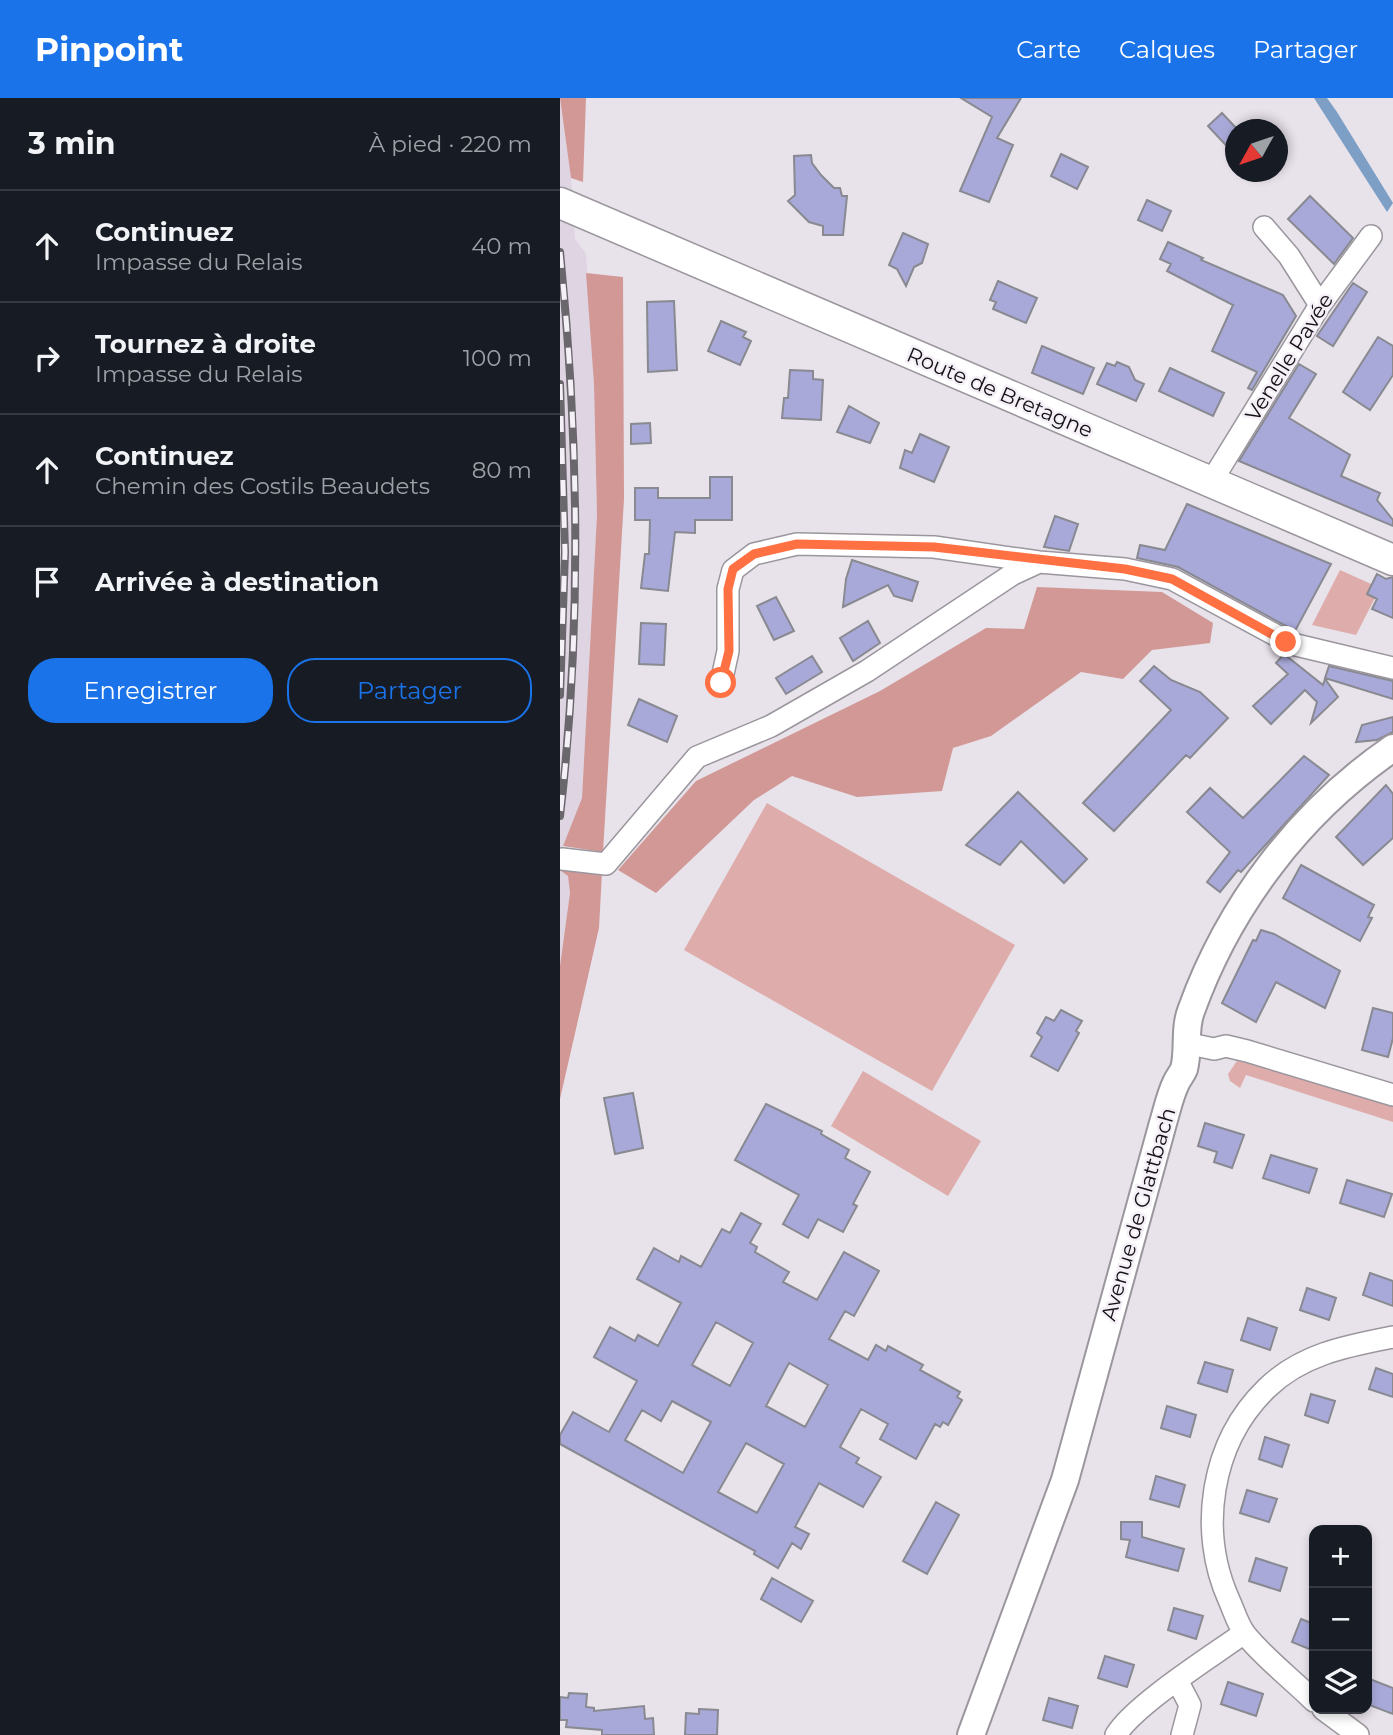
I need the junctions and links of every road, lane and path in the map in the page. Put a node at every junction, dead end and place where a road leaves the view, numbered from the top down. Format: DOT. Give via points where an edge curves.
graph roads {
  1 [pos="560,203"];
  2 [pos="1264,227"];
  3 [pos="1371,236"];
  4 [pos="1320,305"];
  5 [pos="1211,482"];
  6 [pos="1393,560"];
  7 [pos="1039,562"];
  8 [pos="1393,668"];
  9 [pos="721,683"];
  10 [pos="1393,748"];
  11 [pos="562,859"];
  12 [pos="1185,1043"];
  13 [pos="1393,1096"];
  14 [pos="1393,1337"];
  15 [pos="1244,1633"];
  16 [pos="1178,1682"];
  17 [pos="1309,1695"];
  18 [pos="1330,1714"];
  19 [pos="971,1735"];
  20 [pos="1116,1735"];
  21 [pos="1182,1735"];
  22 [pos="1359,1735"];
  1 -- 5 [label="main road, Route de Bretagne"];
  2 -- 4 [label="street"];
  3 -- 4 [label="street, Venelle Pavée"];
  4 -- 5 [label="street, Venelle Pavée"];
  5 -- 6 [label="main road, Route de Bretagne"];
  7 -- 8 [label="street" via="1125,569 1172,579 1286,642"];
  7 -- 9 [label="street" via="884,544 797,544 754,554 733,569 728,589 729,651"];
  7 -- 11 [label="street" via="771,726 697,757 606,864"];
  10 -- 12 [label="street, Avenue de Glattbach" via="1335,795 1280,852 1244,900 1194,1002"];
  12 -- 13 [label="street" via="1247,1051"];
  12 -- 19 [label="street, Avenue de Glattbach" via="1184,1068 1163,1123 1065,1480"];
  14 -- 15 [label="street" via="1331,1349 1297,1366 1267,1388 1242,1419 1215,1485 1211,1517 1218,1576"];
  15 -- 16 [label="street"];
  15 -- 17 [label="street"];
  16 -- 20 [label="street" via="1122,1725"];
  16 -- 21 [label="street" via="1190,1705"];
  18 -- 22 [label="street"];
}
